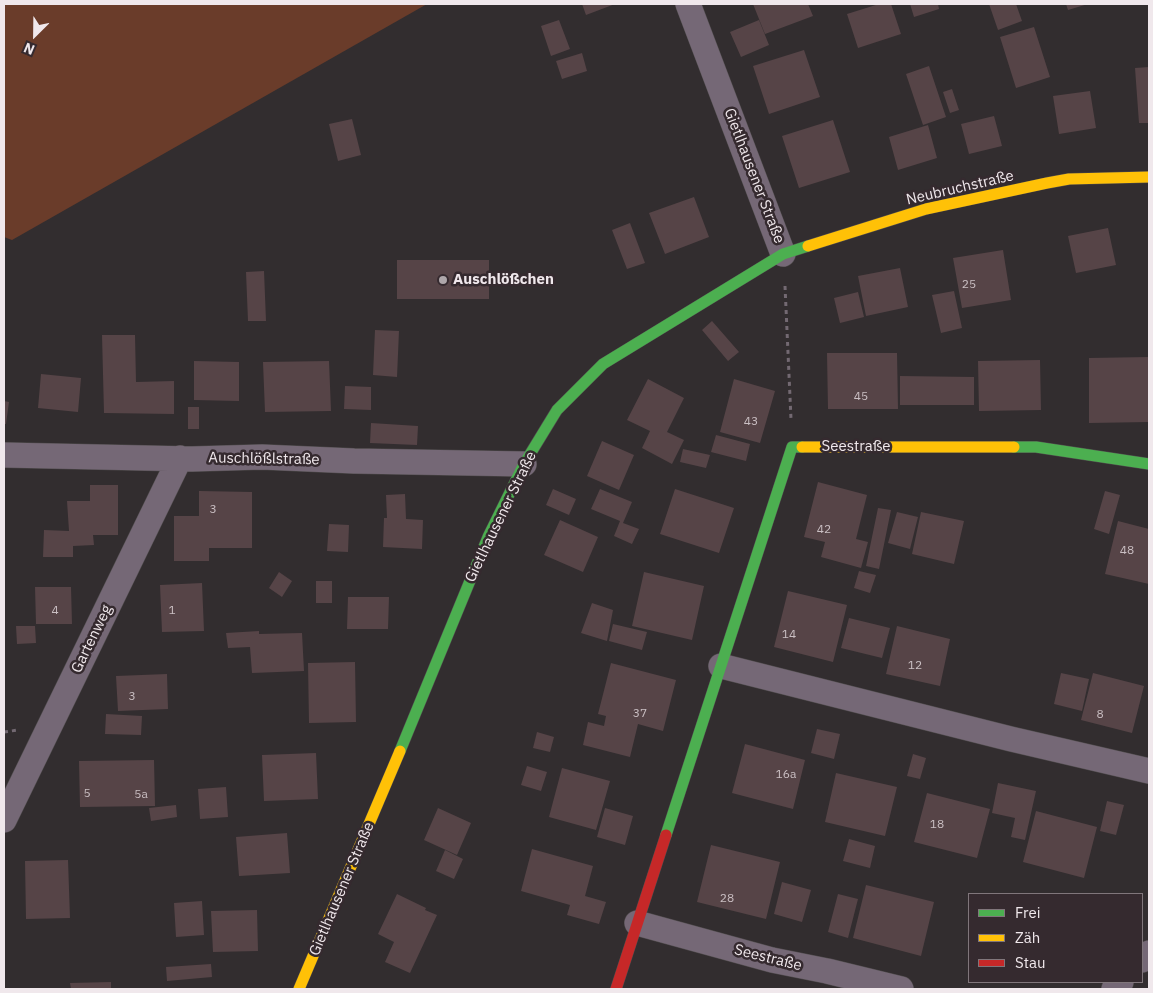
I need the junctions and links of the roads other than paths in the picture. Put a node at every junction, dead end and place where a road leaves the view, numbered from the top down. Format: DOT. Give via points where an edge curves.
graph roads {
  1 [pos="688,4"];
  2 [pos="1149,177"];
  3 [pos="783,254"];
  4 [pos="4,455"];
  5 [pos="180,458"];
  6 [pos="524,464"];
  7 [pos="1149,464"];
  8 [pos="721,666"];
  9 [pos="1149,770"];
  10 [pos="4,820"];
  11 [pos="636,923"];
  12 [pos="298,989"];
  13 [pos="616,989"];
  14 [pos="901,989"];
  1 -- 3 [label="street, Gietlhausener Straße"];
  2 -- 3 [label="street, Neubruchstraße" via="1062,180 926,210"];
  3 -- 6 [label="street, Gietlhausener Straße" via="603,364 557,410"];
  4 -- 5 [label="street, Auschlößlstraße"];
  5 -- 6 [label="street, Auschlößlstraße"];
  5 -- 10 [label="street, Gartenweg"];
  6 -- 12 [label="street, Gietlhausener Straße" via="488,537"];
  7 -- 8 [label="street, Seestraße" via="1036,448 792,447"];
  8 -- 9 [label="street"];
  8 -- 11 [label="street"];
  11 -- 13 [label="street"];
  11 -- 14 [label="street, Seestraße" via="772,960"];
}
